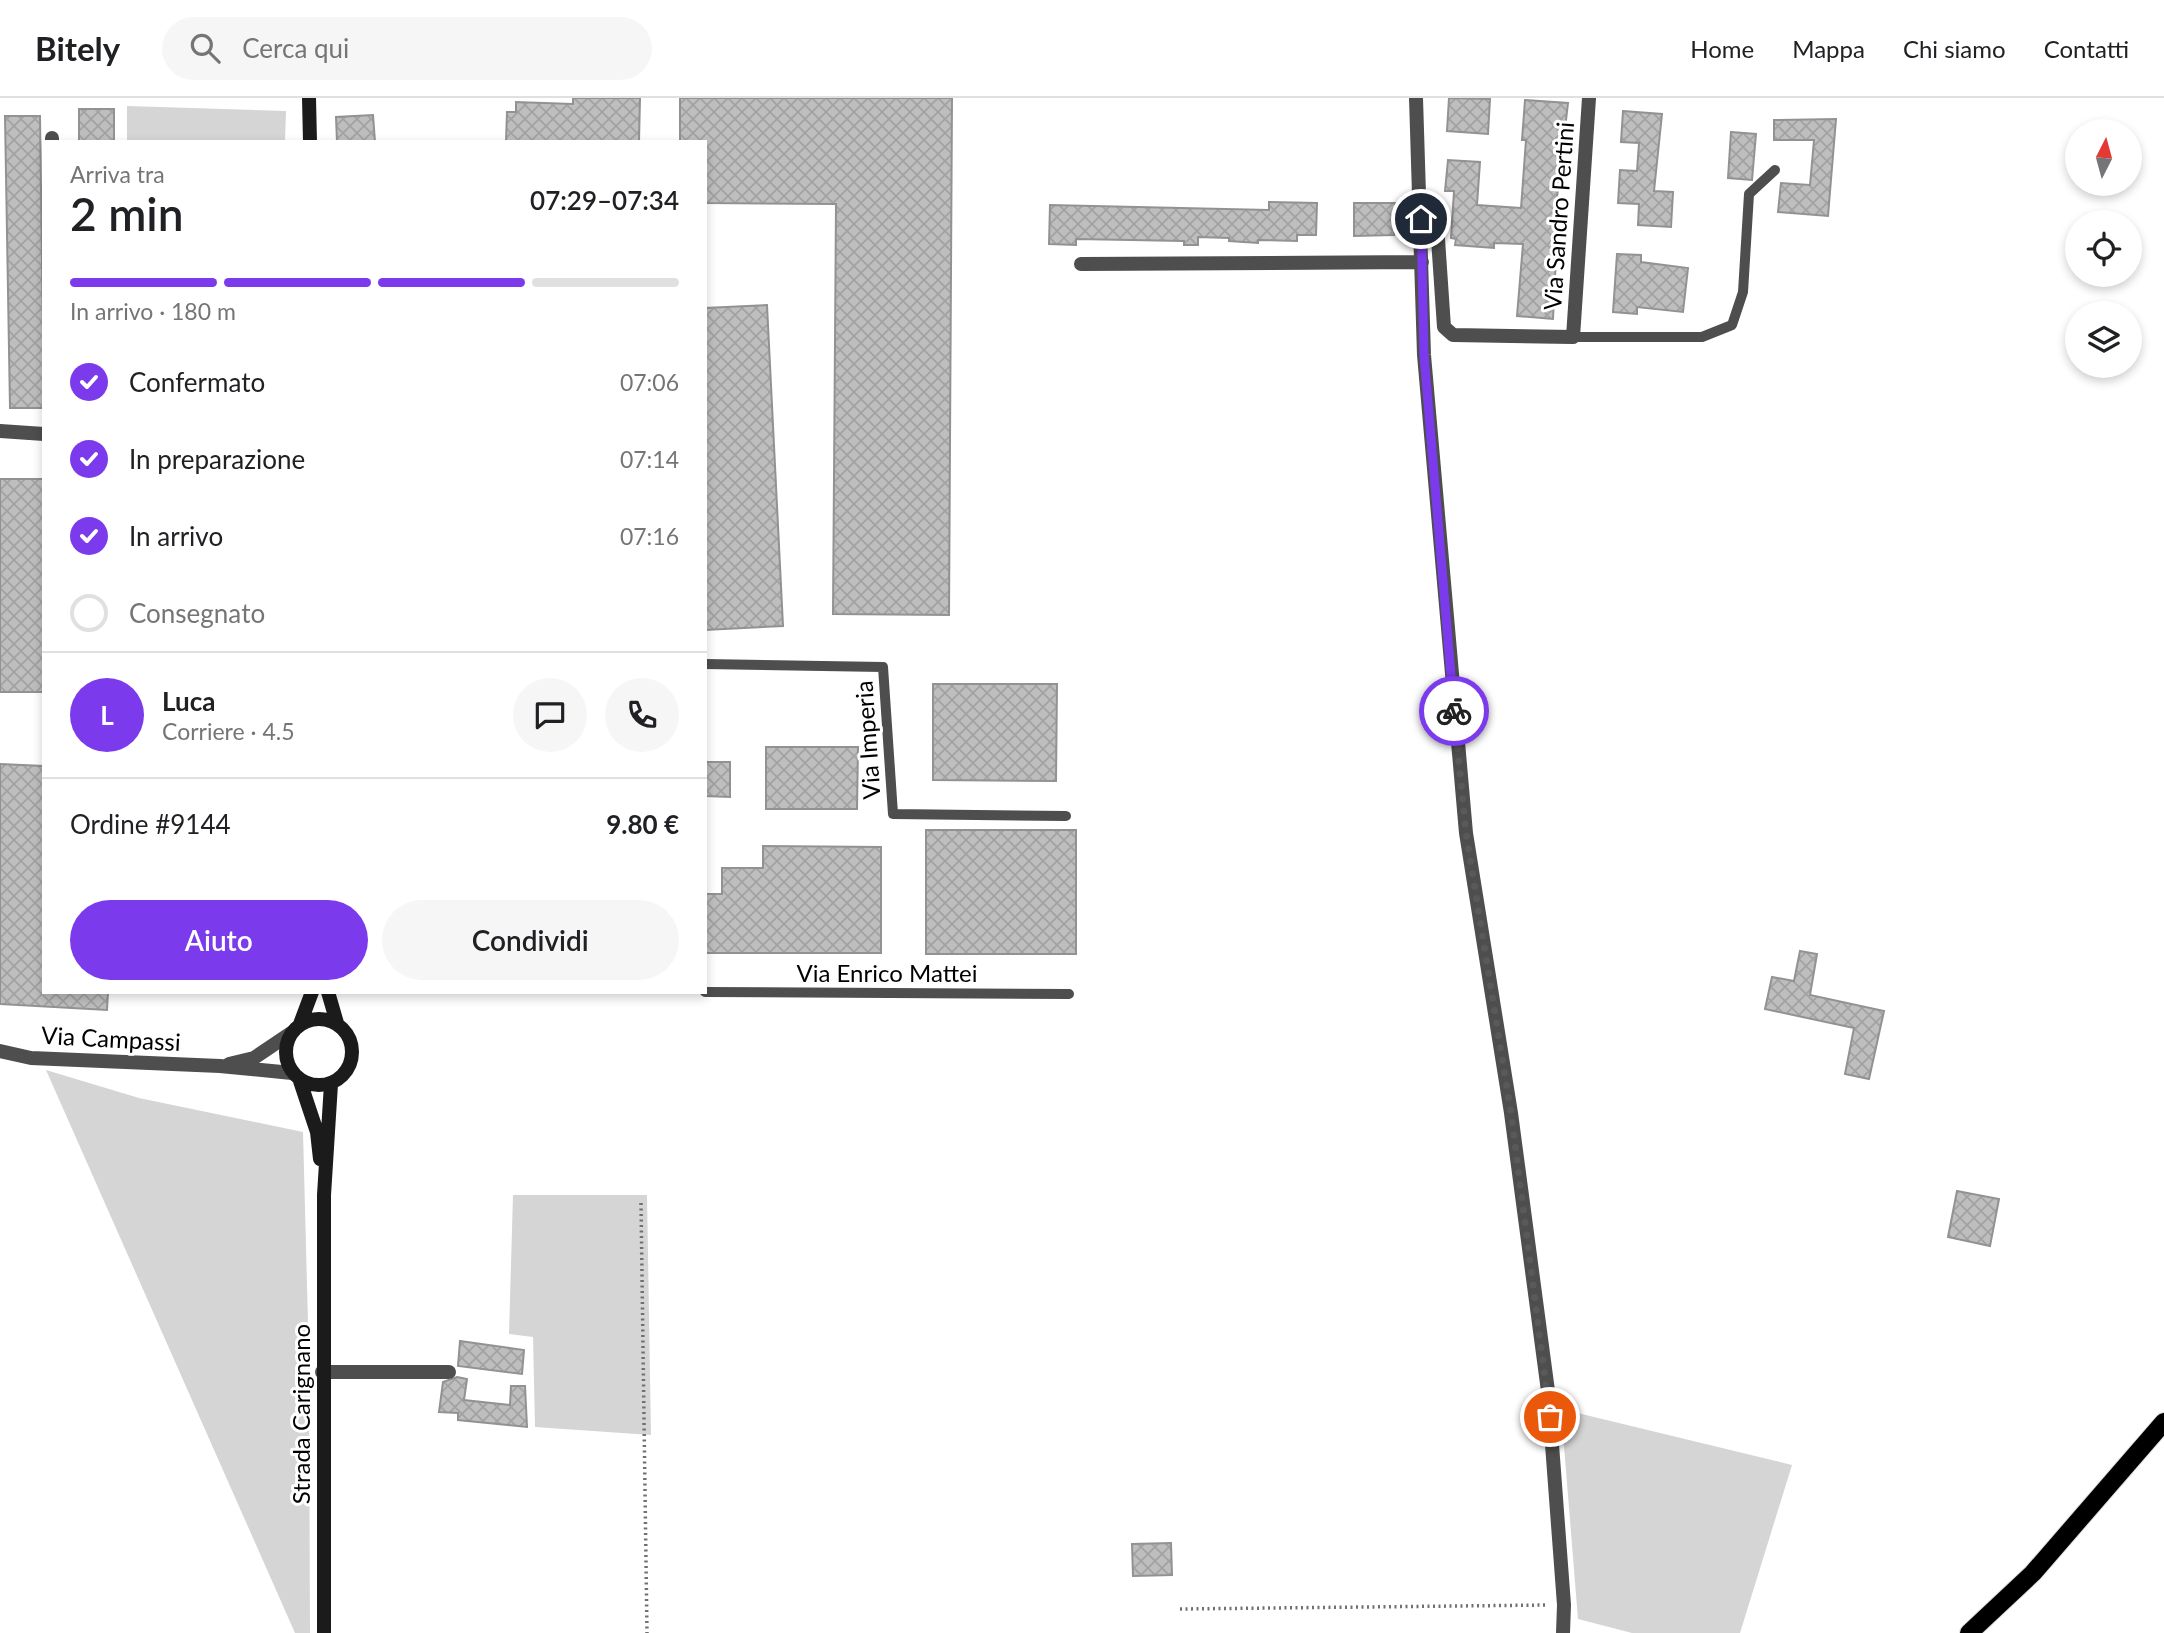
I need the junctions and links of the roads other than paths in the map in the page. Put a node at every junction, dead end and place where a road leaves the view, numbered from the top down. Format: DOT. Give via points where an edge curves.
graph roads {
  1 [pos="309,98"];
  2 [pos="1416,98"];
  3 [pos="1589,98"];
  4 [pos="310,140"];
  5 [pos="1775,170"];
  6 [pos="1421,219"];
  7 [pos="1422,262"];
  8 [pos="1082,264"];
  9 [pos="1573,337"];
  10 [pos="0,431"];
  11 [pos="42,434"];
  12 [pos="707,664"];
  13 [pos="1066,816"];
  14 [pos="707,992"];
  15 [pos="311,994"];
  16 [pos="329,994"];
  17 [pos="1069,994"];
  18 [pos="337,1023"];
  19 [pos="295,1029"];
  20 [pos="0,1051"];
  21 [pos="220,1066"];
  22 [pos="296,1077"];
  23 [pos="331,1084"];
  24 [pos="324,1195"];
  25 [pos="322,1371"];
  26 [pos="449,1372"];
  27 [pos="2164,1422"];
  28 [pos="324,1633"];
  29 [pos="1563,1633"];
  30 [pos="1969,1633"];
  1 -- 4 [label="street"];
  2 -- 6 [label="street"];
  3 -- 9 [label="street, Via Sandro Pertini"];
  5 -- 9 [label="lane" via="1749,194 1743,292 1732,325 1702,337"];
  6 -- 7 [label="street"];
  6 -- 9 [label="street" via="1438,239 1444,327 1453,335"];
  7 -- 8 [label="street"];
  7 -- 29 [label="street" via="1427,383 1466,833 1511,1113 1548,1391"];
  10 -- 11 [label="street"];
  12 -- 13 [label="lane, Via Imperia" via="883,667 893,814"];
  14 -- 17 [label="lane, Via Enrico Mattei"];
  15 -- 19 [label="street"];
  16 -- 18 [label="street"];
  18 -- 19 [label="street" via="321,1018"];
  18 -- 23 [label="street" via="352,1042 353,1057 345,1074"];
  19 -- 21 [label="street, Via Campassi" via="254,1058"];
  19 -- 22 [label="street" via="286,1052"];
  20 -- 21 [label="street, Via Campassi" via="31,1058"];
  21 -- 22 [label="street, Via Campassi"];
  22 -- 23 [label="street" via="317,1086"];
  22 -- 24 [label="street, Strada Carignano" via="317,1132"];
  23 -- 24 [label="street, Strada Carignano"];
  24 -- 25 [label="street, Strada Carignano"];
  25 -- 26 [label="street"];
  25 -- 28 [label="street, Strada Carignano"];
  27 -- 30 [label="main road" via="2033,1573"];
}
